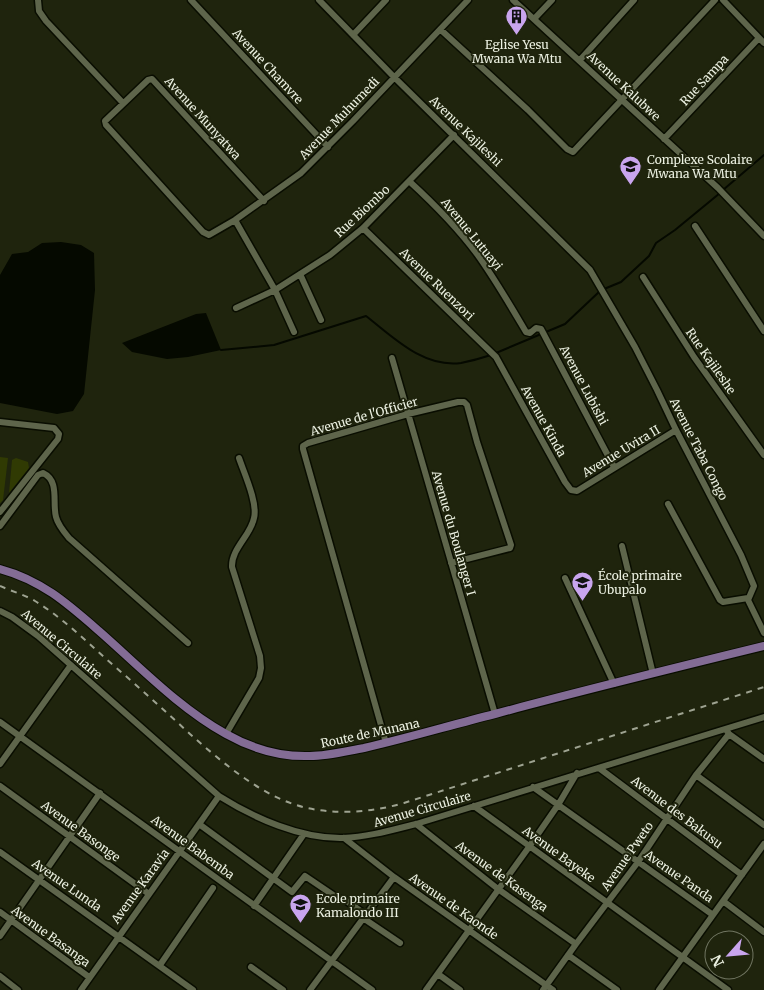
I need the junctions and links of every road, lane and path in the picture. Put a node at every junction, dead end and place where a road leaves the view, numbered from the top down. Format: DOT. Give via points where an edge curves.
graph roads {
  1 [pos="38,0"];
  2 [pos="191,0"];
  3 [pos="204,0"];
  4 [pos="319,0"];
  5 [pos="386,0"];
  6 [pos="468,0"];
  7 [pos="513,0"];
  8 [pos="552,0"];
  9 [pos="634,0"];
  10 [pos="715,0"];
  11 [pos="723,0"];
  12 [pos="197,6"];
  13 [pos="534,19"];
  14 [pos="441,30"];
  15 [pos="353,35"];
  16 [pos="762,40"];
  17 [pos="580,60"];
  18 [pos="394,77"];
  19 [pos="623,100"];
  20 [pos="123,102"];
  21 [pos="454,135"];
  22 [pos="664,139"];
  23 [pos="328,147"];
  24 [pos="409,181"];
  25 [pos="264,201"];
  26 [pos="235,220"];
  27 [pos="695,226"];
  28 [pos="363,228"];
  29 [pos="764,236"];
  30 [pos="300,274"];
  31 [pos="643,277"];
  32 [pos="596,279"];
  33 [pos="275,290"];
  34 [pos="236,308"];
  35 [pos="322,320"];
  36 [pos="764,331"];
  37 [pos="294,332"];
  38 [pos="526,332"];
  39 [pos="496,356"];
  40 [pos="392,358"];
  41 [pos="408,414"];
  42 [pos="0,422"];
  43 [pos="676,430"];
  44 [pos="764,455"];
  45 [pos="239,458"];
  46 [pos="614,466"];
  47 [pos="577,490"];
  48 [pos="668,504"];
  49 [pos="0,512"];
  50 [pos="0,526"];
  51 [pos="622,546"];
  52 [pos="451,563"];
  53 [pos="0,569"];
  54 [pos="565,578"];
  55 [pos="748,598"];
  56 [pos="0,611"];
  57 [pos="764,633"];
  58 [pos="188,643"];
  59 [pos="764,646"];
  60 [pos="71,665"];
  61 [pos="653,674"];
  62 [pos="614,684"];
  63 [pos="495,714"];
  64 [pos="764,717"];
  65 [pos="0,722"];
  66 [pos="725,728"];
  67 [pos="226,734"];
  68 [pos="729,734"];
  69 [pos="20,736"];
  70 [pos="386,743"];
  71 [pos="764,759"];
  72 [pos="0,764"];
  73 [pos="599,768"];
  74 [pos="577,773"];
  75 [pos="696,776"];
  76 [pos="0,786"];
  77 [pos="533,787"];
  78 [pos="100,793"];
  79 [pos="219,796"];
  80 [pos="558,805"];
  81 [pos="474,806"];
  82 [pos="667,818"];
  83 [pos="199,824"];
  84 [pos="416,824"];
  85 [pos="764,825"];
  86 [pos="304,834"];
  87 [pos="69,838"];
  88 [pos="344,838"];
  89 [pos="764,844"];
  90 [pos="529,847"];
  91 [pos="179,851"];
  92 [pos="0,852"];
  93 [pos="638,862"];
  94 [pos="742,875"];
  95 [pos="273,877"];
  96 [pos="394,877"];
  97 [pos="40,880"];
  98 [pos="213,888"];
  99 [pos="498,889"];
  100 [pos="149,894"];
  101 [pos="723,901"];
  102 [pos="607,903"];
  103 [pos="254,906"];
  104 [pos="0,912"];
  105 [pos="713,915"];
  106 [pos="364,916"];
  107 [pos="12,921"];
  108 [pos="469,930"];
  109 [pos="764,932"];
  110 [pos="0,936"];
  111 [pos="119,936"];
  112 [pos="400,943"];
  113 [pos="576,944"];
  114 [pos="568,955"];
  115 [pos="683,958"];
  116 [pos="331,961"];
  117 [pos="160,966"];
  118 [pos="251,967"];
  119 [pos="438,974"];
  120 [pos="0,976"];
  121 [pos="90,977"];
  122 [pos="545,988"];
  123 [pos="18,990"];
  124 [pos="81,990"];
  125 [pos="193,990"];
  126 [pos="283,990"];
  127 [pos="310,990"];
  128 [pos="372,990"];
  129 [pos="426,990"];
  130 [pos="460,990"];
  131 [pos="553,990"];
  132 [pos="617,990"];
  133 [pos="659,990"];
  134 [pos="728,990"];
  1 -- 20 [label="street" via="39,11 46,21"];
  2 -- 12 [label="street, Avenue Chamvre"];
  3 -- 12 [label="street"];
  4 -- 15 [label="street, Avenue Kajileshi"];
  5 -- 15 [label="street"];
  6 -- 14 [label="street, Avenue Muhumedi"];
  7 -- 13 [label="street, Avenue Kalubwe"];
  8 -- 13 [label="street"];
  9 -- 17 [label="street"];
  10 -- 19 [label="street"];
  11 -- 16 [label="street"];
  12 -- 23 [label="street, Avenue Chamvre"];
  13 -- 17 [label="street, Avenue Kalubwe"];
  14 -- 18 [label="street, Avenue Muhumedi"];
  14 -- 19 [label="street" via="572,152"];
  15 -- 18 [label="street, Avenue Kajileshi"];
  16 -- 22 [label="street, Rue Sampa"];
  17 -- 19 [label="street, Avenue Kalubwe"];
  18 -- 21 [label="street, Avenue Kajileshi"];
  18 -- 23 [label="street, Avenue Muhumedi"];
  19 -- 22 [label="street, Avenue Kalubwe"];
  20 -- 25 [label="street, Avenue Munyatwa" via="152,79"];
  20 -- 26 [label="street, Avenue Muhumedi" via="105,124 203,232 212,234"];
  21 -- 24 [label="street, Rue Biombo"];
  21 -- 32 [label="street, Avenue Kajileshi"];
  22 -- 29 [label="street, Avenue Kalubwe"];
  23 -- 25 [label="street, Avenue Muhumedi"];
  24 -- 28 [label="street, Rue Biombo"];
  24 -- 38 [label="street, Avenue Lutuayi" via="476,253"];
  25 -- 26 [label="street, Avenue Muhumedi"];
  26 -- 33 [label="street"];
  27 -- 36 [label="street"];
  28 -- 30 [label="street, Rue Biombo"];
  28 -- 39 [label="street, Avenue Ruenzori"];
  30 -- 33 [label="street, Rue Biombo"];
  30 -- 35 [label="street"];
  31 -- 44 [label="street, Rue Kajileshe" via="662,310"];
  32 -- 43 [label="street, Avenue Taba Congo" via="635,346"];
  33 -- 34 [label="street, Rue Biombo"];
  33 -- 37 [label="street"];
  38 -- 46 [label="street, Avenue Lubishi" via="542,329"];
  39 -- 47 [label="street, Avenue Kinda" via="565,482 571,490"];
  40 -- 41 [label="street, Avenue du Boulanger I"];
  41 -- 52 [label="street, Avenue du Boulanger I"];
  41 -- 52 [label="street, Avenue de l'Officier" via="461,401 466,405 511,542 510,548"];
  41 -- 70 [label="street, Avenue de l'Officier" via="308,443 303,449"];
  42 -- 49 [label="street" via="54,428 59,434"];
  43 -- 46 [label="street, Avenue Uvira II"];
  43 -- 55 [label="street, Avenue Taba Congo" via="741,554 754,586"];
  45 -- 67 [label="street" via="255,514 232,566 261,668"];
  46 -- 47 [label="street, Avenue Uvira II"];
  48 -- 55 [label="street" via="720,600"];
  50 -- 58 [label="street" via="38,476 43,473 48,476 54,487 56,518 69,538"];
  51 -- 61 [label="street"];
  52 -- 63 [label="street, Avenue du Boulanger I"];
  53 -- 67 [label="main road, Route de Munana" via="35,582 63,599 178,700"];
  54 -- 62 [label="street"];
  55 -- 57 [label="street, Avenue Taba Congo"];
  56 -- 60 [label="street, Avenue Circulaire" via="38,636"];
  59 -- 61 [label="main road, Route de Munana"];
  60 -- 69 [label="street"];
  60 -- 79 [label="street, Avenue Circulaire"];
  61 -- 62 [label="main road, Route de Munana"];
  62 -- 63 [label="main road, Route de Munana"];
  63 -- 70 [label="main road, Route de Munana"];
  64 -- 66 [label="street, Avenue Circulaire"];
  65 -- 69 [label="street, Avenue Babemba"];
  66 -- 68 [label="street"];
  66 -- 73 [label="street, Avenue Circulaire"];
  67 -- 70 [label="main road, Route de Munana" via="255,748 296,756"];
  68 -- 71 [label="street"];
  68 -- 75 [label="street, Avenue Pweto"];
  69 -- 72 [label="street"];
  69 -- 78 [label="street, Avenue Babemba"];
  73 -- 74 [label="street, Avenue Circulaire"];
  73 -- 82 [label="street, Avenue des Bakusu"];
  74 -- 77 [label="street, Avenue Circulaire"];
  74 -- 80 [label="street"];
  75 -- 82 [label="street, Avenue Pweto"];
  75 -- 85 [label="street"];
  76 -- 87 [label="street, Avenue Basonge"];
  77 -- 80 [label="street, Avenue Panda"];
  77 -- 81 [label="street, Avenue Circulaire"];
  78 -- 87 [label="street"];
  78 -- 91 [label="street, Avenue Babemba"];
  79 -- 83 [label="street, Avenue Karavia"];
  79 -- 86 [label="street, Avenue Circulaire" via="255,816"];
  80 -- 90 [label="street"];
  80 -- 93 [label="street, Avenue Panda"];
  81 -- 84 [label="street, Avenue Circulaire"];
  81 -- 90 [label="street, Avenue Bayeke"];
  82 -- 93 [label="street, Avenue Pweto"];
  82 -- 94 [label="street, Avenue des Bakusu"];
  83 -- 91 [label="street, Avenue Karavia"];
  83 -- 95 [label="street"];
  84 -- 88 [label="street, Avenue Circulaire"];
  84 -- 99 [label="street, Avenue de Kasenga"];
  86 -- 88 [label="street, Avenue Circulaire"];
  86 -- 95 [label="street"];
  87 -- 97 [label="street"];
  87 -- 100 [label="street, Avenue Basonge"];
  88 -- 96 [label="street, Avenue de Kaonde"];
  89 -- 94 [label="street"];
  90 -- 99 [label="street"];
  90 -- 102 [label="street, Avenue Bayeke"];
  91 -- 100 [label="street, Avenue Karavia"];
  91 -- 103 [label="street, Avenue Babemba"];
  92 -- 97 [label="street, Avenue Lunda"];
  93 -- 102 [label="street, Avenue Pweto"];
  93 -- 105 [label="street, Avenue Panda"];
  94 -- 101 [label="street"];
  95 -- 103 [label="street"];
  95 -- 106 [label="street" via="293,892 305,876 339,899 344,899"];
  96 -- 106 [label="street"];
  96 -- 108 [label="street, Avenue de Kaonde"];
  97 -- 107 [label="street"];
  97 -- 111 [label="street, Avenue Lunda"];
  98 -- 117 [label="street"];
  99 -- 108 [label="street"];
  99 -- 113 [label="street, Avenue de Kasenga"];
  100 -- 111 [label="street, Avenue Karavia"];
  101 -- 105 [label="street"];
  101 -- 109 [label="street"];
  102 -- 113 [label="street, Avenue Pweto"];
  102 -- 115 [label="street, Avenue Bayeke"];
  103 -- 116 [label="street, Avenue Babemba"];
  104 -- 107 [label="street, Avenue Basanga"];
  105 -- 115 [label="street"];
  106 -- 112 [label="street"];
  106 -- 116 [label="street"];
  107 -- 110 [label="street"];
  107 -- 121 [label="street, Avenue Basanga"];
  108 -- 119 [label="street"];
  108 -- 122 [label="street, Avenue de Kaonde"];
  111 -- 117 [label="street, Avenue Lunda"];
  111 -- 121 [label="street, Avenue Karavia"];
  113 -- 114 [label="street, Avenue Pweto"];
  114 -- 122 [label="street, Avenue Pweto"];
  114 -- 132 [label="street"];
  115 -- 133 [label="street"];
  115 -- 134 [label="street, Avenue Bayeke"];
  116 -- 127 [label="street"];
  116 -- 128 [label="street, Avenue Babemba"];
  117 -- 125 [label="street, Avenue Lunda"];
  118 -- 126 [label="street"];
  119 -- 129 [label="street"];
  119 -- 130 [label="street"];
  120 -- 123 [label="street"];
  121 -- 124 [label="street, Avenue Karavia"];
  122 -- 131 [label="street, Avenue de Kaonde"];
}
